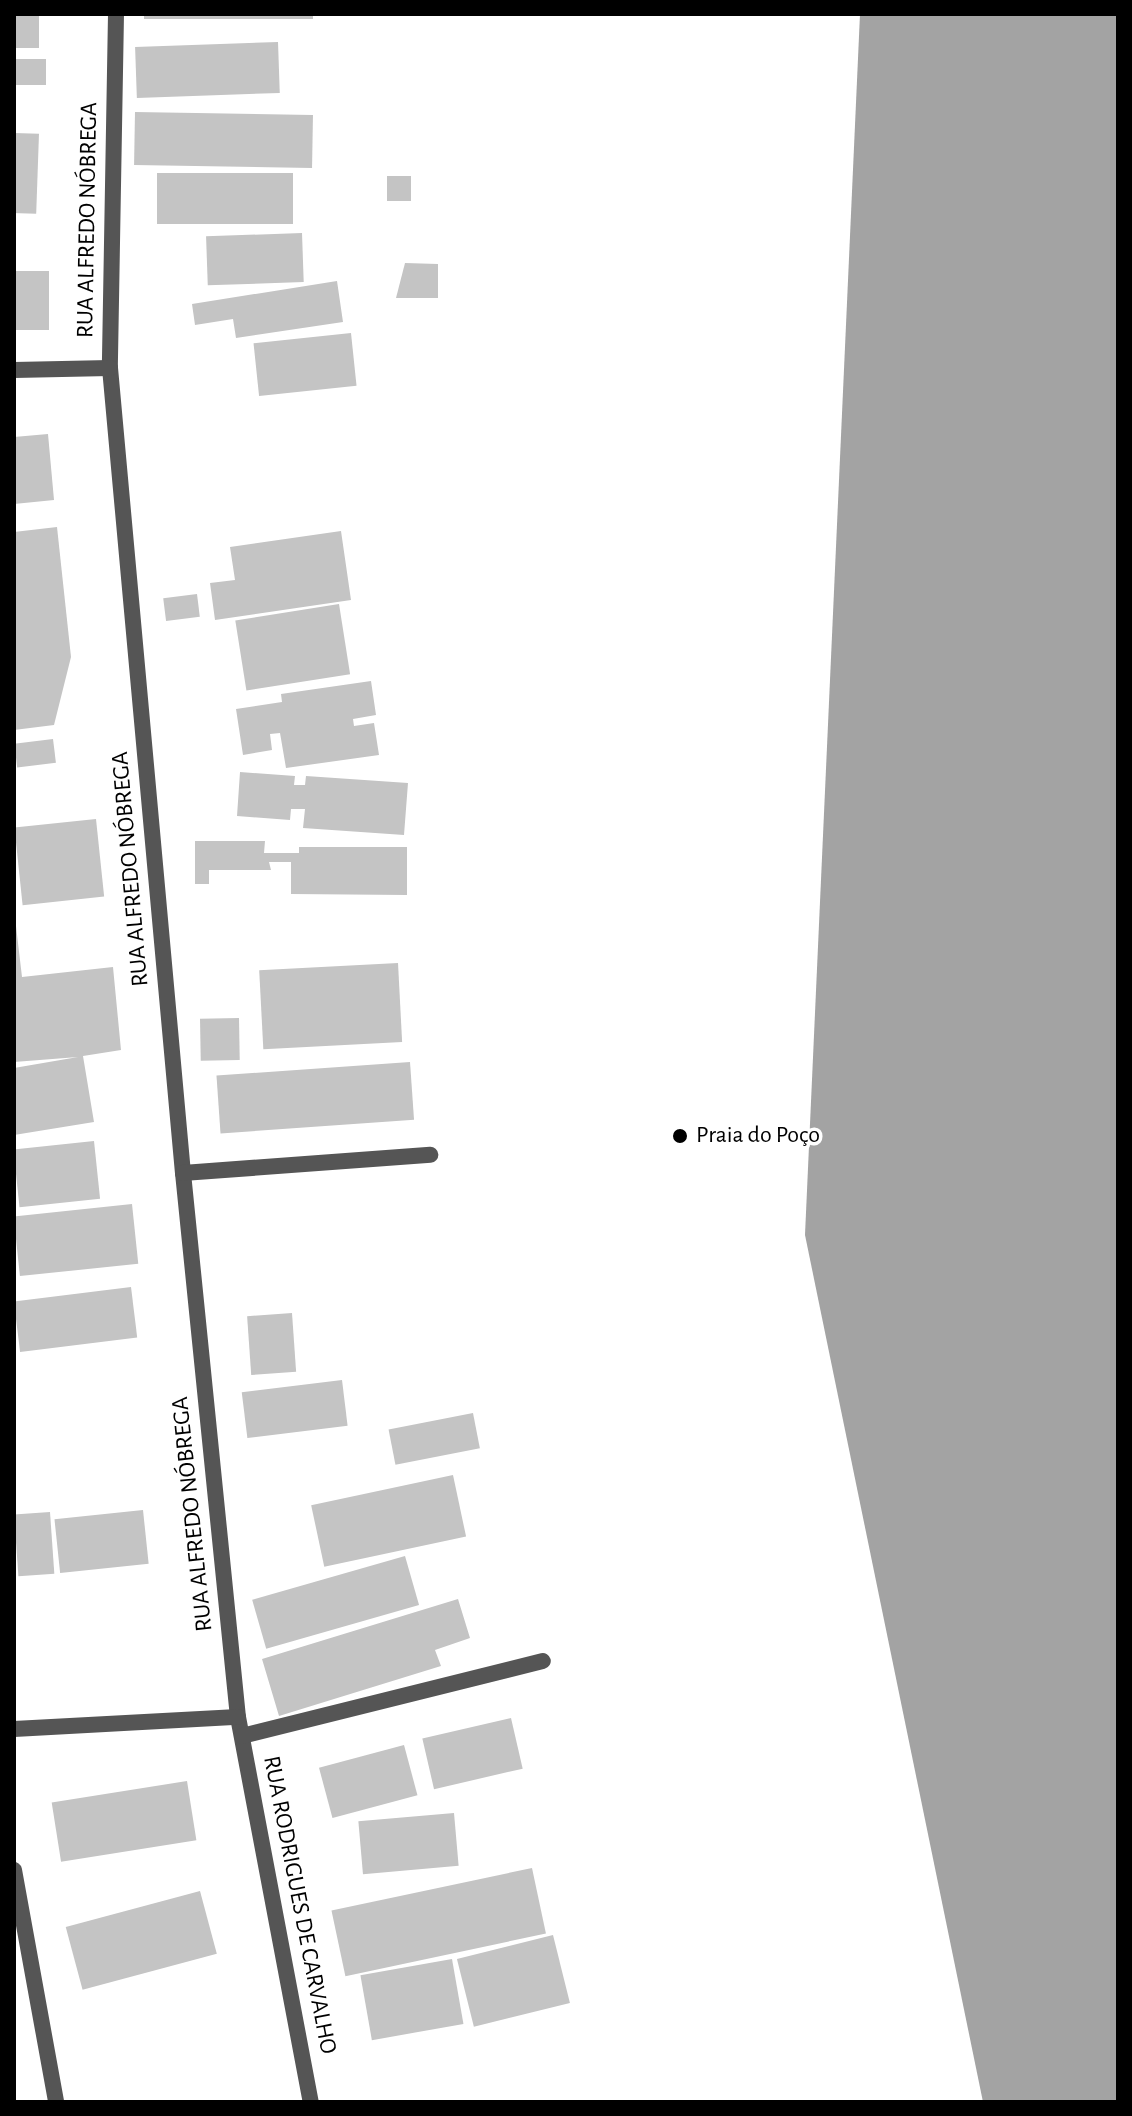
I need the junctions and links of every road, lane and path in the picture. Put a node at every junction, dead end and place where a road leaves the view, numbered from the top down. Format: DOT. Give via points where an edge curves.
graph roads {
  1 [pos="116,14"];
  2 [pos="110,368"];
  3 [pos="14,370"];
  4 [pos="430,1155"];
  5 [pos="183,1173"];
  6 [pos="543,1661"];
  7 [pos="238,1717"];
  8 [pos="14,1729"];
  9 [pos="242,1736"];
  10 [pos="14,1870"];
  11 [pos="56,2102"];
  12 [pos="311,2102"];
  1 -- 2 [label="street, RUA ALFREDO NÓBREGA"];
  2 -- 3 [label="street"];
  2 -- 5 [label="street, RUA ALFREDO NÓBREGA"];
  4 -- 5 [label="street"];
  5 -- 7 [label="street, RUA ALFREDO NÓBREGA"];
  6 -- 9 [label="street"];
  7 -- 8 [label="street"];
  7 -- 9 [label="street, RUA RODRIGUES DE CARVALHO"];
  9 -- 12 [label="street, RUA RODRIGUES DE CARVALHO"];
  10 -- 11 [label="street"];
}
